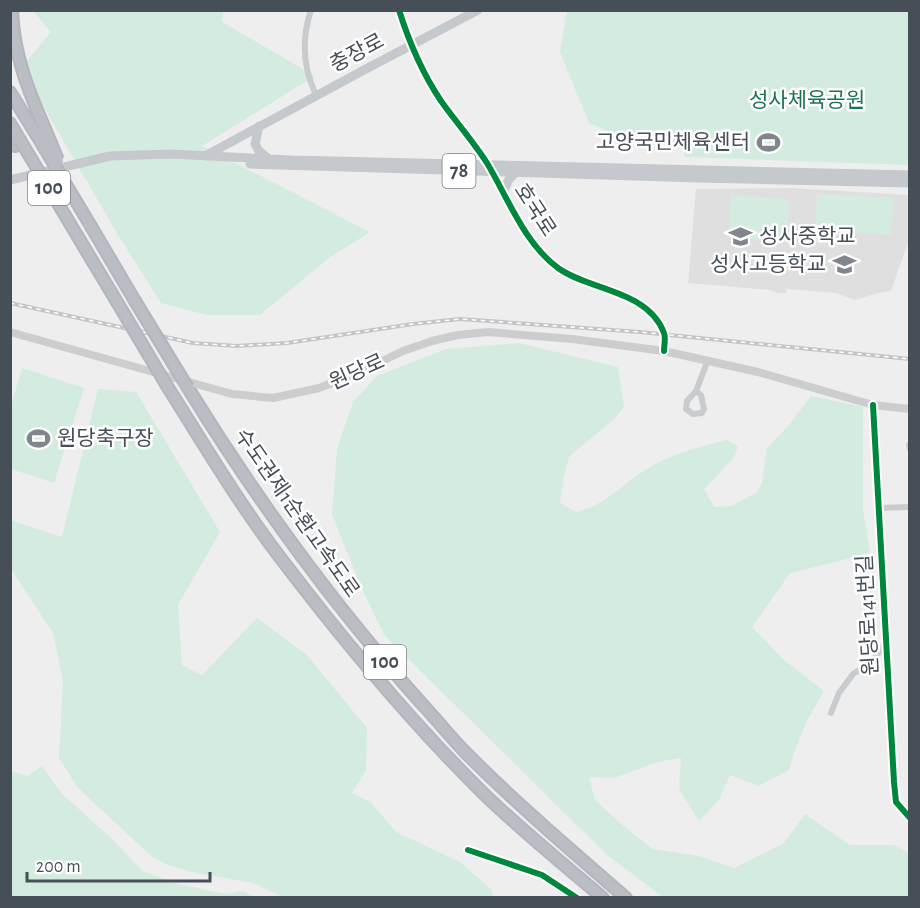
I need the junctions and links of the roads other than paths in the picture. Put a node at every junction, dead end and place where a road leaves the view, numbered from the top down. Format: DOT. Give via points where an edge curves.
graph roads {
  1 [pos="12,10"];
  2 [pos="311,10"];
  3 [pos="399,10"];
  4 [pos="478,10"];
  5 [pos="411,45"];
  6 [pos="10,92"];
  7 [pos="316,95"];
  8 [pos="10,123"];
  9 [pos="259,126"];
  10 [pos="41,132"];
  11 [pos="15,142"];
  12 [pos="201,159"];
  13 [pos="268,159"];
  14 [pos="490,168"];
  15 [pos="515,173"];
  16 [pos="909,175"];
  17 [pos="10,180"];
  18 [pos="909,183"];
  19 [pos="10,185"];
  20 [pos="503,193"];
  21 [pos="10,332"];
  22 [pos="664,351"];
  23 [pos="708,360"];
  24 [pos="696,391"];
  25 [pos="873,405"];
  26 [pos="909,409"];
  27 [pos="909,507"];
  28 [pos="879,508"];
  29 [pos="886,642"];
  30 [pos="831,713"];
  31 [pos="909,818"];
  32 [pos="468,850"];
  33 [pos="577,897"];
  34 [pos="603,897"];
  35 [pos="626,897"];
  1 -- 10 [label="highway" via="21,70"];
  2 -- 7 [label="street, 충장로" via="304,48 307,76"];
  3 -- 5 [label="street, 호국로"];
  4 -- 5 [label="main road, 충장로"];
  5 -- 7 [label="main road, 충장로"];
  5 -- 14 [label="street, 호국로" via="442,102"];
  6 -- 10 [label="highway, 수도권제1순환고속도로 / 100"];
  7 -- 9 [label="main road, 충장로"];
  8 -- 11 [label="highway, 수도권제1순환고속도로 / 100"];
  9 -- 12 [label="main road, 충장로"];
  9 -- 13 [label="main road" via="255,144"];
  10 -- 35 [label="highway, 수도권제1순환고속도로 / 100, bridge" via="70,190 188,388 249,485 307,565 394,673 467,754"];
  11 -- 34 [label="highway, 수도권제1순환고속도로 / 100, bridge" via="47,185 167,386 278,556 357,656 443,752 536,842"];
  12 -- 13 [label="main road, 호국로 / 78"];
  12 -- 14 [label="main road, 호국로 / 78" via="289,167"];
  12 -- 17 [label="main road, 호국로 / 78" via="171,154 110,156"];
  12 -- 19 [label="main road, 호국로 / 78" via="110,163"];
  13 -- 14 [label="main road, 호국로 / 78"];
  14 -- 15 [label="main road, 호국로 / 78"];
  14 -- 16 [label="main road, 호국로 / 78"];
  14 -- 20 [label="street, 호국로"];
  15 -- 18 [label="main road, 호국로 / 78"];
  15 -- 20 [label="main road"];
  20 -- 22 [label="street, 호국로" via="538,248 557,267 577,279 627,297 655,318 665,334"];
  21 -- 22 [label="main road, 원당로" via="232,394 273,398 319,388 403,351 458,335 488,332"];
  22 -- 23 [label="main road, 원당로"];
  23 -- 24 [label="street"];
  23 -- 25 [label="main road, 원당로"];
  25 -- 26 [label="main road, 원당로"];
  25 -- 28 [label="street, 원당로141번길"];
  27 -- 28 [label="street"];
  28 -- 29 [label="street, 원당로141번길"];
  29 -- 30 [label="street, 원당로141번길" via="872,662 853,674"];
  29 -- 31 [label="street, 원당로141번길" via="896,802"];
  32 -- 33 [label="street" via="542,875"];
}
